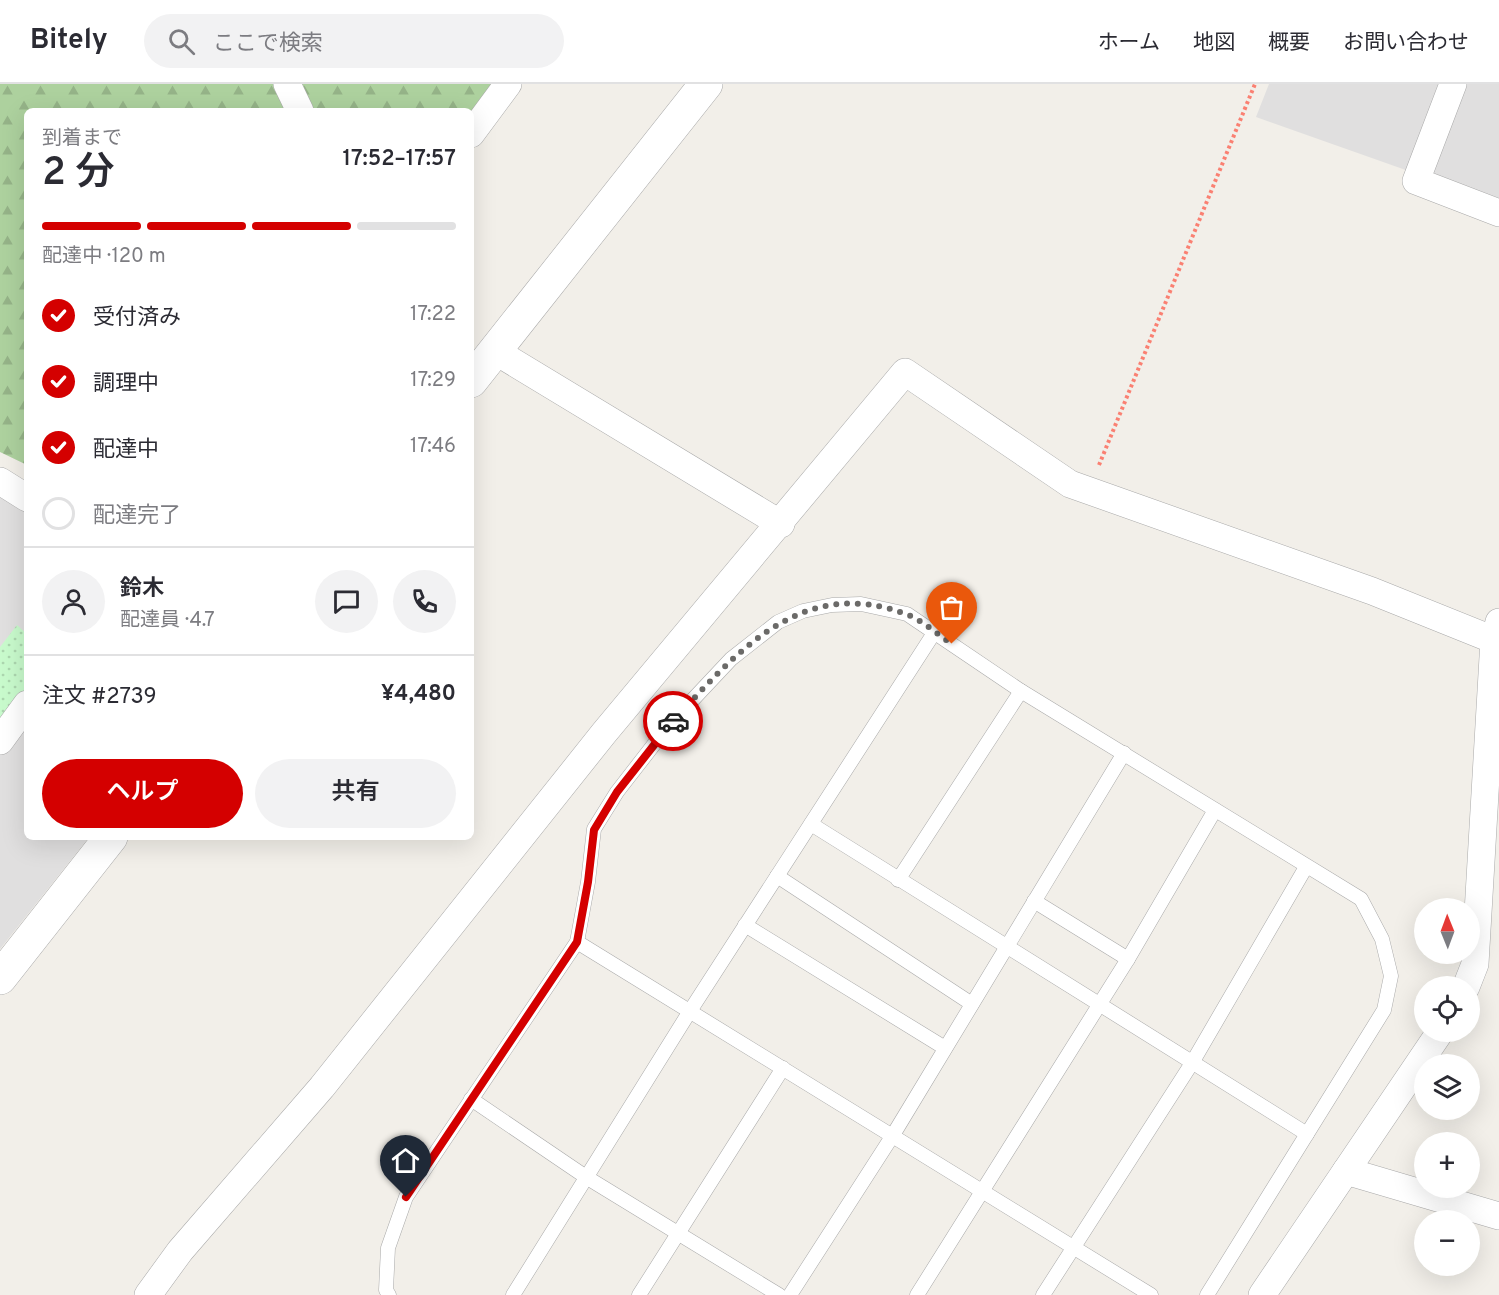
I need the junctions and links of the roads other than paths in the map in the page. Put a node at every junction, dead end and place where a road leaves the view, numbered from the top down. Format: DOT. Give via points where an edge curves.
graph roads {
  1 [pos="287,84"];
  2 [pos="508,84"];
  3 [pos="706,84"];
  4 [pos="1453,84"];
  5 [pos="299,108"];
  6 [pos="474,130"];
  7 [pos="1499,213"];
  8 [pos="495,351"];
  9 [pos="474,377"];
  10 [pos="0,481"];
  11 [pos="24,496"];
  12 [pos="781,524"];
  13 [pos="1497,632"];
  14 [pos="934,633"];
  15 [pos="1021,691"];
  16 [pos="24,708"];
  17 [pos="0,741"];
  18 [pos="1124,753"];
  19 [pos="1215,810"];
  20 [pos="811,824"];
  21 [pos="109,840"];
  22 [pos="1490,857"];
  23 [pos="1306,867"];
  24 [pos="777,876"];
  25 [pos="898,880"];
  26 [pos="1034,901"];
  27 [pos="745,926"];
  28 [pos="577,942"];
  29 [pos="1006,948"];
  30 [pos="1128,959"];
  31 [pos="1470,976"];
  32 [pos="0,978"];
  33 [pos="972,1004"];
  34 [pos="1098,1005"];
  35 [pos="690,1011"];
  36 [pos="1433,1042"];
  37 [pos="945,1048"];
  38 [pos="1192,1063"];
  39 [pos="783,1068"];
  40 [pos="471,1099"];
  41 [pos="1307,1134"];
  42 [pos="892,1136"];
  43 [pos="1346,1171"];
  44 [pos="586,1177"];
  45 [pos="982,1190"];
  46 [pos="1499,1216"];
  47 [pos="677,1233"];
  48 [pos="1072,1246"];
  49 [pos="148,1295"];
  50 [pos="389,1295"];
  51 [pos="513,1295"];
  52 [pos="639,1295"];
  53 [pos="779,1295"];
  54 [pos="790,1295"];
  55 [pos="917,1295"];
  56 [pos="1043,1295"];
  57 [pos="1151,1295"];
  58 [pos="1207,1295"];
  59 [pos="1262,1295"];
  1 -- 5 [label="street"];
  2 -- 6 [label="street"];
  3 -- 8 [label="street"];
  4 -- 7 [label="street" via="1416,181"];
  8 -- 9 [label="street"];
  8 -- 12 [label="street"];
  10 -- 11 [label="street"];
  12 -- 13 [label="street" via="905,372 1070,484"];
  12 -- 49 [label="street" via="604,733 322,1087 180,1251"];
  13 -- 22 [label="street"];
  14 -- 15 [label="lane"];
  14 -- 20 [label="lane"];
  14 -- 28 [label="lane" via="907,614 861,604 832,605 778,622 731,659 669,725 617,792 594,830"];
  15 -- 18 [label="lane"];
  15 -- 25 [label="lane"];
  16 -- 17 [label="street"];
  18 -- 19 [label="lane"];
  18 -- 26 [label="lane"];
  19 -- 23 [label="lane"];
  19 -- 30 [label="lane"];
  20 -- 24 [label="lane"];
  20 -- 25 [label="lane"];
  21 -- 32 [label="street"];
  22 -- 31 [label="street"];
  23 -- 38 [label="lane"];
  23 -- 41 [label="lane" via="1361,899 1382,939 1391,976 1384,1010"];
  24 -- 27 [label="lane"];
  24 -- 33 [label="lane"];
  25 -- 29 [label="lane"];
  26 -- 29 [label="lane"];
  26 -- 30 [label="lane"];
  27 -- 35 [label="lane"];
  27 -- 37 [label="lane"];
  28 -- 35 [label="lane"];
  28 -- 40 [label="lane"];
  29 -- 33 [label="lane"];
  29 -- 34 [label="lane"];
  30 -- 34 [label="lane"];
  33 -- 37 [label="lane"];
  34 -- 38 [label="lane"];
  34 -- 45 [label="lane"];
  35 -- 39 [label="lane"];
  35 -- 44 [label="lane"];
  36 -- 43 [label="street"];
  37 -- 42 [label="lane"];
  38 -- 41 [label="lane"];
  38 -- 48 [label="lane"];
  39 -- 42 [label="lane"];
  39 -- 47 [label="lane"];
  40 -- 44 [label="lane"];
  40 -- 50 [label="lane" via="406,1197 387,1248"];
  41 -- 58 [label="lane"];
  42 -- 45 [label="lane"];
  42 -- 54 [label="lane"];
  43 -- 46 [label="street"];
  43 -- 59 [label="street"];
  44 -- 47 [label="lane"];
  44 -- 51 [label="lane"];
  45 -- 48 [label="lane"];
  45 -- 55 [label="lane"];
  47 -- 52 [label="lane"];
  47 -- 53 [label="lane"];
  48 -- 56 [label="lane"];
  48 -- 57 [label="lane"];
}
